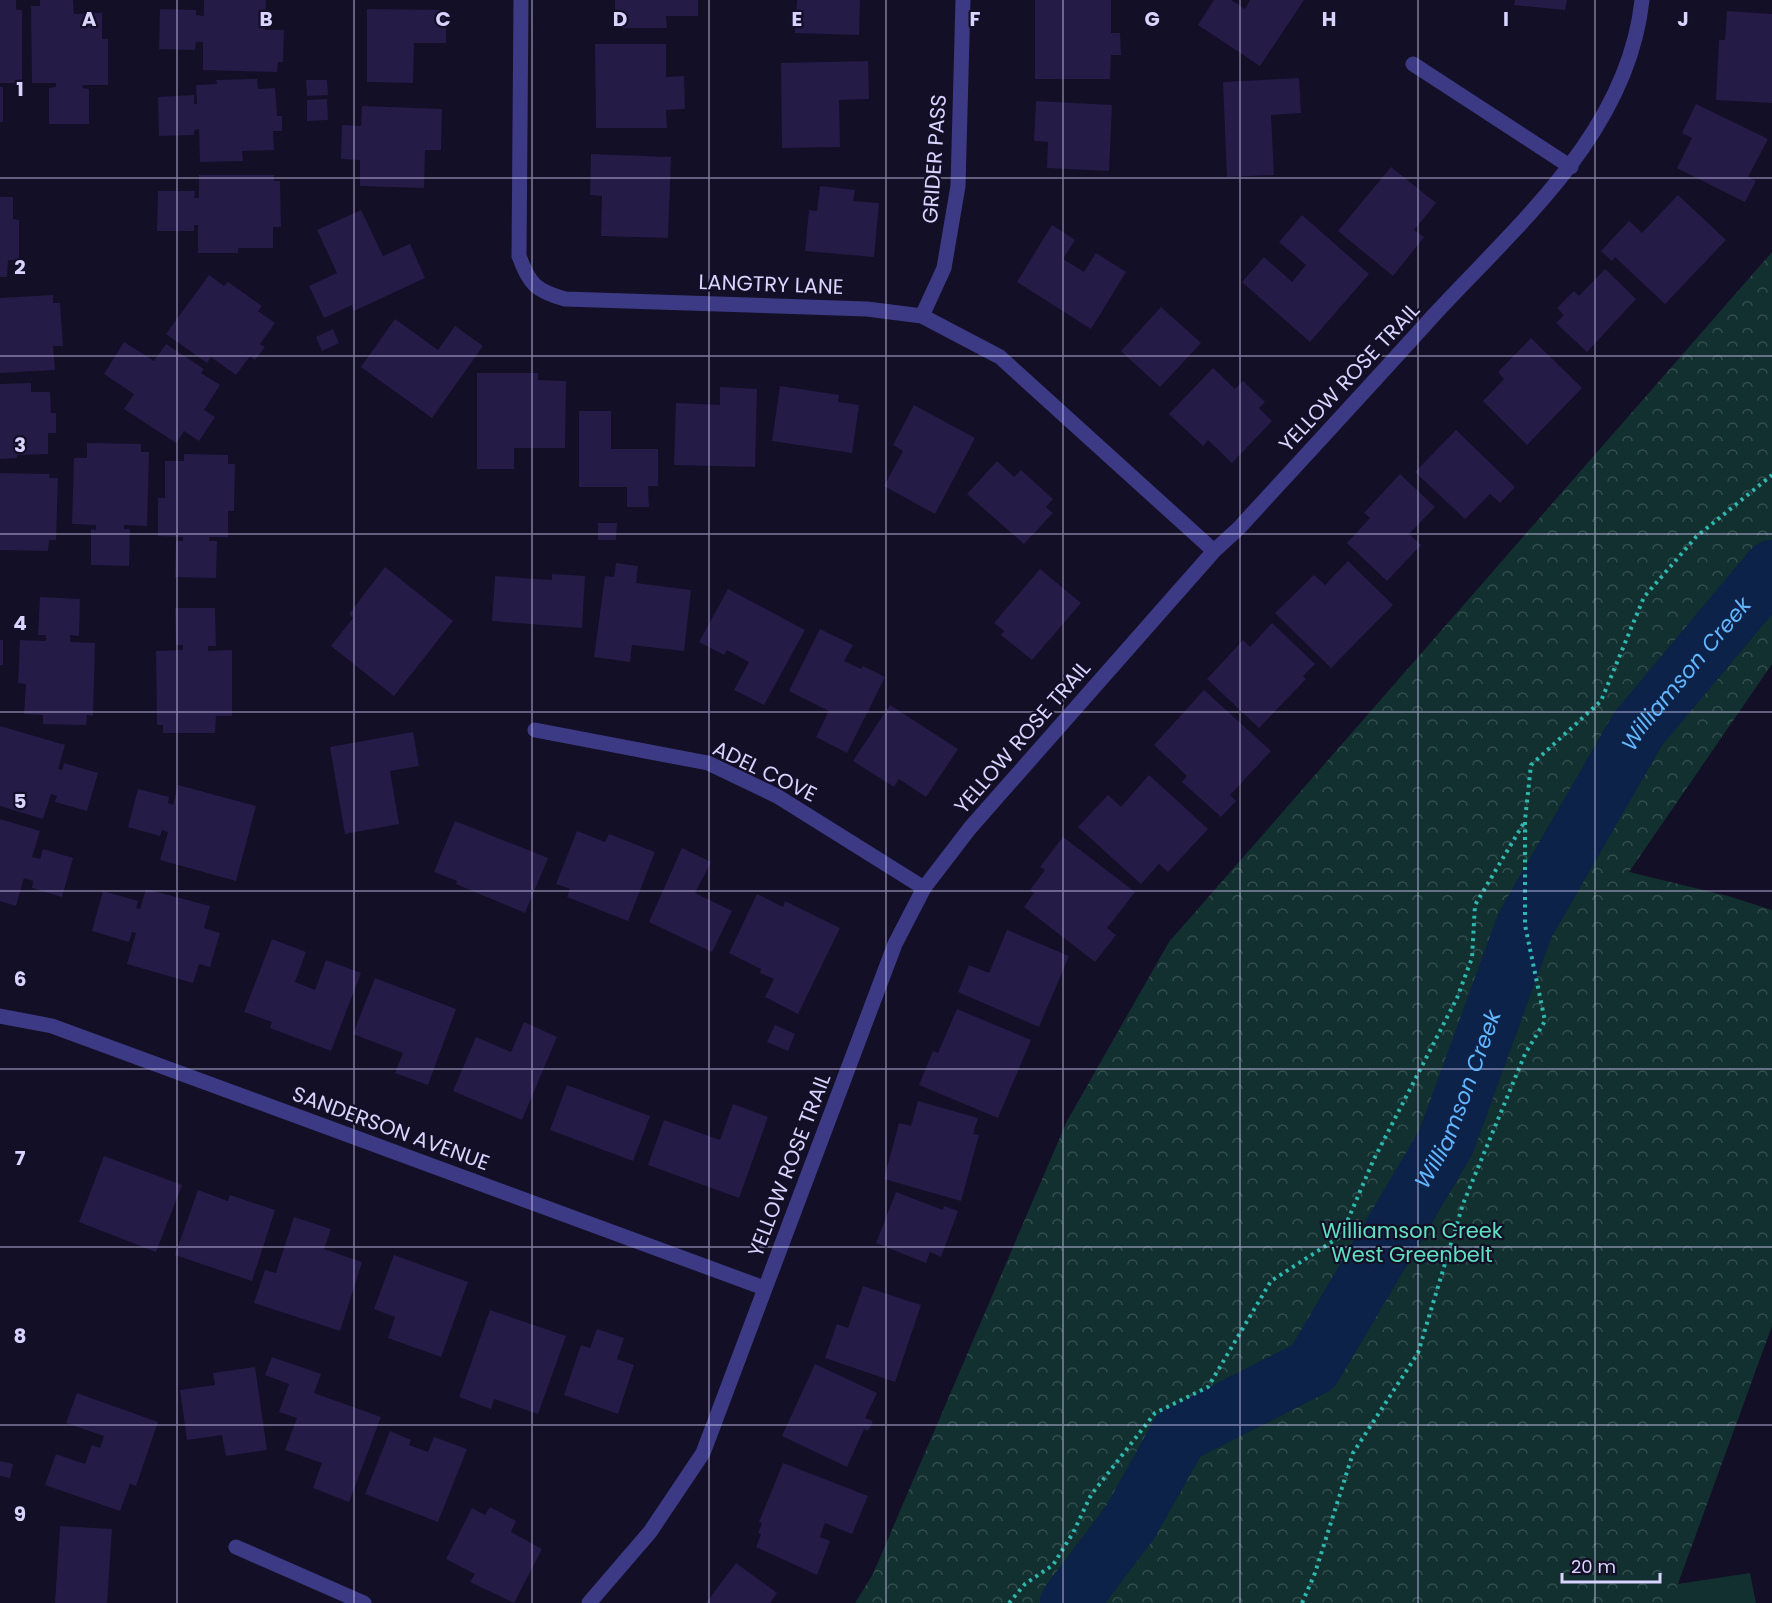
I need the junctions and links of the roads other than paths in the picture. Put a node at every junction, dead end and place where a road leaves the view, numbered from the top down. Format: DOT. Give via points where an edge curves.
graph roads {
  1 [pos="521,0"];
  2 [pos="963,0"];
  3 [pos="1642,0"];
  4 [pos="1413,64"];
  5 [pos="1571,167"];
  6 [pos="922,316"];
  7 [pos="1214,550"];
  8 [pos="535,730"];
  9 [pos="924,888"];
  10 [pos="0,1016"];
  11 [pos="764,1288"];
  12 [pos="236,1546"];
  13 [pos="364,1603"];
  14 [pos="589,1603"];
  1 -- 6 [label="street, LANGTRY LANE" via="519,256 526,278 544,293 565,299 867,309"];
  2 -- 6 [label="street, GRIDER PASS" via="958,186 944,268"];
  3 -- 5 [label="street, YELLOW ROSE TRAIL" via="1638,33 1616,95"];
  4 -- 5 [label="street"];
  5 -- 7 [label="street, YELLOW ROSE TRAIL" via="1239,528"];
  6 -- 7 [label="street, LANGTRY LANE" via="1000,357"];
  7 -- 9 [label="street, YELLOW ROSE TRAIL" via="970,828"];
  8 -- 9 [label="street, ADEL COVE" via="708,763 777,796"];
  9 -- 11 [label="street, YELLOW ROSE TRAIL" via="895,944"];
  10 -- 11 [label="street, SANDERSON AVENUE" via="52,1026"];
  11 -- 14 [label="street, YELLOW ROSE TRAIL" via="703,1454 650,1532"];
  12 -- 13 [label="street"];
}
